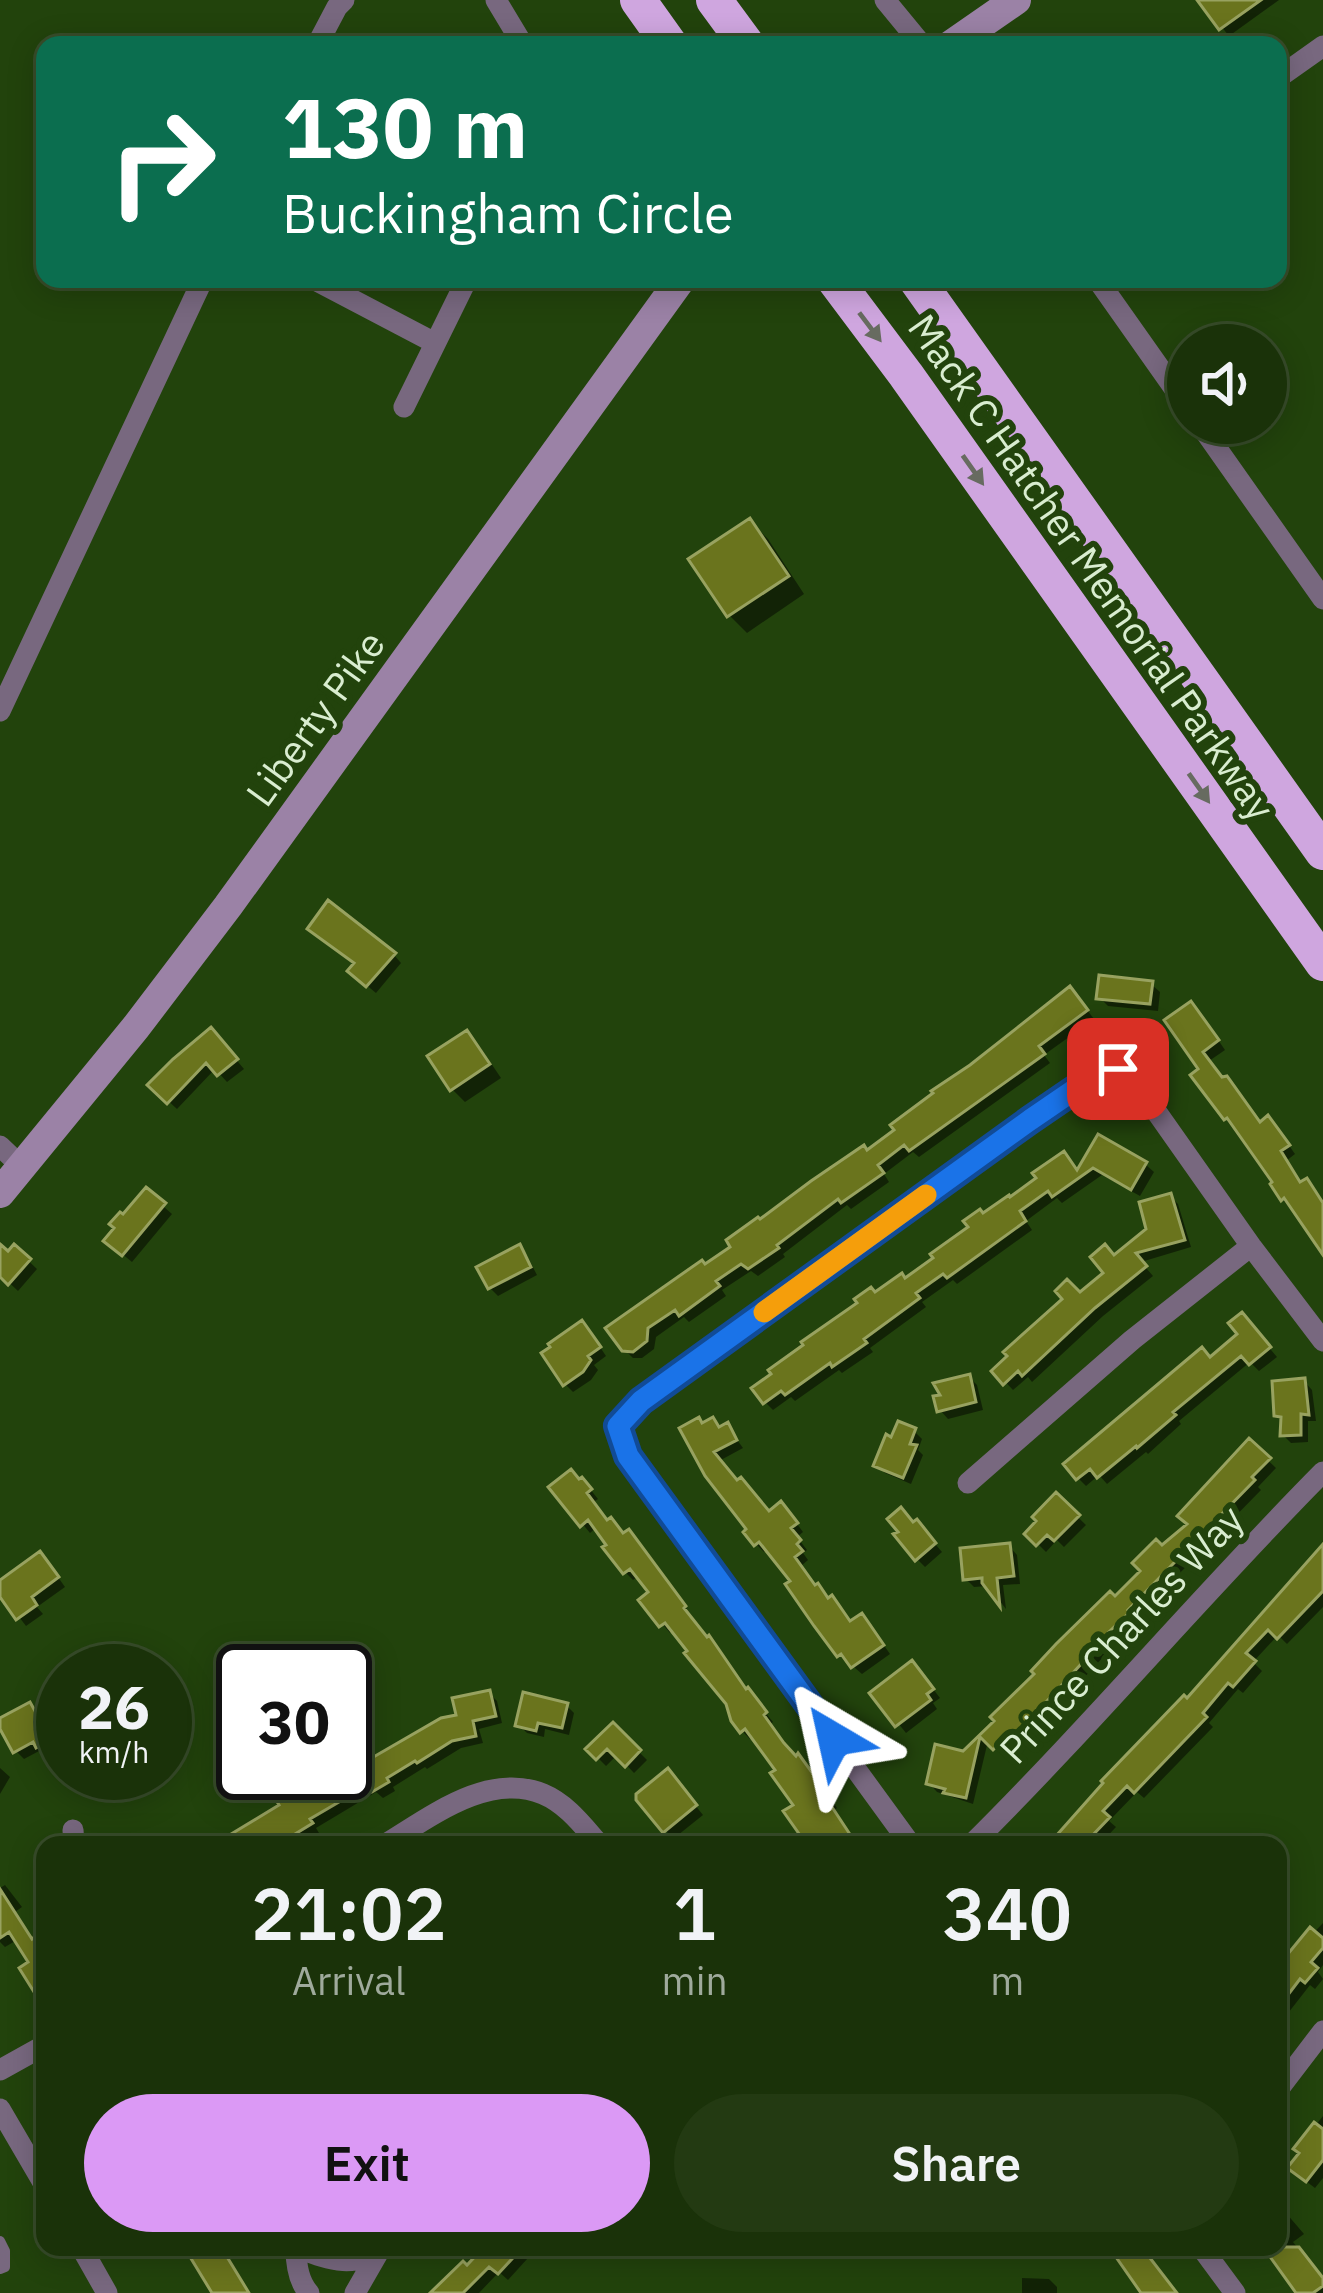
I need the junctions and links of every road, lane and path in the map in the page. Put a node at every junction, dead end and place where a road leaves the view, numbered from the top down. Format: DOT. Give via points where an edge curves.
graph roads {
  1 [pos="344,0"];
  2 [pos="496,0"];
  3 [pos="638,0"];
  4 [pos="715,0"];
  5 [pos="885,0"];
  6 [pos="1016,0"];
  7 [pos="322,36"];
  8 [pos="518,36"];
  9 [pos="664,36"];
  10 [pos="741,36"];
  11 [pos="915,36"];
  12 [pos="964,36"];
  13 [pos="1323,46"];
  14 [pos="1287,72"];
  15 [pos="199,288"];
  16 [pos="330,288"];
  17 [pos="462,288"];
  18 [pos="669,288"];
  19 [pos="841,288"];
  20 [pos="922,288"];
  21 [pos="1103,288"];
  22 [pos="435,343"];
  23 [pos="1167,378"];
  24 [pos="404,407"];
  25 [pos="1213,444"];
  26 [pos="1323,599"];
  27 [pos="0,710"];
  28 [pos="1323,853"];
  29 [pos="1323,963"];
  30 [pos="11,1156"];
  31 [pos="0,1192"];
  32 [pos="1251,1246"];
  33 [pos="1323,1342"];
  34 [pos="1323,1472"];
  35 [pos="968,1483"];
  36 [pos="400,1836"];
  37 [pos="592,1836"];
  38 [pos="903,1836"];
  39 [pos="979,1836"];
  40 [pos="1323,2030"];
  41 [pos="36,2049"];
  42 [pos="0,2070"];
  43 [pos="1287,2078"];
  44 [pos="0,2109"];
  45 [pos="36,2171"];
  46 [pos="0,2241"];
  47 [pos="85,2256"];
  48 [pos="296,2256"];
  49 [pos="322,2256"];
  50 [pos="369,2256"];
  51 [pos="378,2256"];
  52 [pos="1208,2256"];
  53 [pos="0,2270"];
  54 [pos="107,2293"];
  55 [pos="309,2293"];
  56 [pos="355,2293"];
  57 [pos="1235,2293"];
  1 -- 7 [label="street"];
  2 -- 8 [label="street"];
  3 -- 9 [label="highway"];
  4 -- 10 [label="highway"];
  5 -- 11 [label="street"];
  6 -- 12 [label="street"];
  13 -- 14 [label="street"];
  15 -- 27 [label="street"];
  16 -- 22 [label="street"];
  17 -- 22 [label="street"];
  18 -- 30 [label="street, Liberty Pike" via="228,906 136,1027"];
  19 -- 29 [label="highway, Mack C Hatcher Memorial Parkway, one-way"];
  20 -- 28 [label="highway, Mack C Hatcher Memorial Parkway"];
  21 -- 23 [label="street"];
  22 -- 24 [label="street"];
  25 -- 26 [label="street"];
  30 -- 31 [label="street, Liberty Pike"];
  32 -- 33 [label="street"];
  32 -- 35 [label="street"];
  32 -- 38 [label="street" via="1118,1069 1030,1120 641,1401 618,1426 628,1456"];
  34 -- 39 [label="street, Prince Charles Way"];
  36 -- 37 [label="street" via="463,1800 512,1787 543,1794"];
  40 -- 43 [label="street"];
  41 -- 42 [label="street"];
  44 -- 45 [label="street"];
  46 -- 53 [label="lane"];
  47 -- 54 [label="street"];
  48 -- 55 [label="street"];
  49 -- 50 [label="street" via="354,2263"];
  51 -- 56 [label="street"];
  52 -- 57 [label="street"];
}
